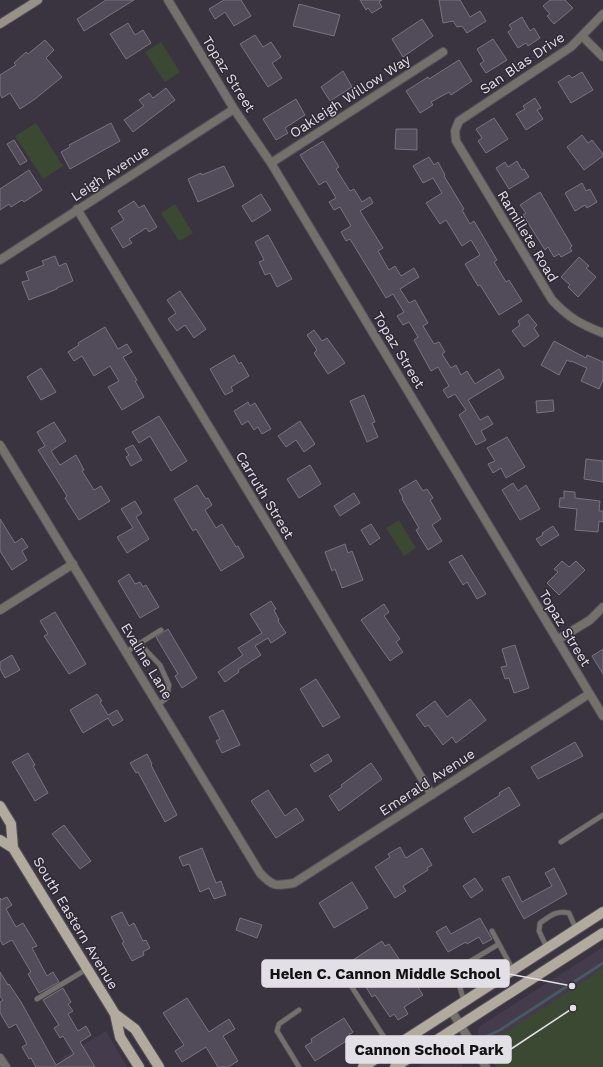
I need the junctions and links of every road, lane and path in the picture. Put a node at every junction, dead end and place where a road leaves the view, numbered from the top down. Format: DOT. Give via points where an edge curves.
graph roads {
  1 [pos="38,0"];
  2 [pos="168,0"];
  3 [pos="603,14"];
  4 [pos="0,24"];
  5 [pos="582,36"];
  6 [pos="443,52"];
  7 [pos="603,57"];
  8 [pos="234,109"];
  9 [pos="455,131"];
  10 [pos="271,163"];
  11 [pos="77,209"];
  12 [pos="0,260"];
  13 [pos="603,333"];
  14 [pos="0,445"];
  15 [pos="73,564"];
  16 [pos="603,607"];
  17 [pos="0,610"];
  18 [pos="160,630"];
  19 [pos="557,640"];
  20 [pos="140,644"];
  21 [pos="126,652"];
  22 [pos="589,694"];
  23 [pos="158,705"];
  24 [pos="603,716"];
  25 [pos="432,795"];
  26 [pos="0,806"];
  27 [pos="603,815"];
  28 [pos="0,840"];
  29 [pos="561,842"];
  30 [pos="13,848"];
  31 [pos="277,886"];
  32 [pos="603,912"];
  33 [pos="576,929"];
  34 [pos="492,931"];
  35 [pos="603,933"];
  36 [pos="499,944"];
  37 [pos="547,948"];
  38 [pos="339,967"];
  39 [pos="87,969"];
  40 [pos="513,970"];
  41 [pos="37,999"];
  42 [pos="464,1002"];
  43 [pos="299,1010"];
  44 [pos="452,1010"];
  45 [pos="115,1014"];
  46 [pos="461,1025"];
  47 [pos="418,1032"];
  48 [pos="426,1047"];
  49 [pos="392,1049"];
  50 [pos="0,1058"];
  51 [pos="6,1067"];
  52 [pos="139,1067"];
  53 [pos="159,1067"];
  54 [pos="299,1067"];
  55 [pos="363,1067"];
  56 [pos="395,1067"];
  57 [pos="486,1067"];
  1 -- 4 [label="main road"];
  2 -- 8 [label="street, Topaz Street"];
  3 -- 5 [label="street, San Blas Drive"];
  5 -- 7 [label="street"];
  5 -- 9 [label="street, San Blas Drive" via="571,48 459,121"];
  6 -- 10 [label="street, Oakleigh Willow Way"];
  8 -- 10 [label="street, Topaz Street"];
  8 -- 11 [label="street, Leigh Avenue"];
  9 -- 13 [label="street, Ramillete Road" via="456,141 552,300 583,325"];
  10 -- 19 [label="street, Topaz Street"];
  11 -- 12 [label="street, Leigh Avenue"];
  11 -- 25 [label="street, Carruth Street"];
  14 -- 15 [label="street, Evaline Lane"];
  15 -- 17 [label="street"];
  15 -- 21 [label="street, Evaline Lane"];
  16 -- 19 [label="street" via="590,620"];
  18 -- 20 [label="lane"];
  19 -- 22 [label="street, Topaz Street"];
  20 -- 21 [label="lane"];
  20 -- 23 [label="lane" via="160,664 169,685 167,698"];
  21 -- 23 [label="street, Evaline Lane"];
  22 -- 24 [label="street, Topaz Street"];
  22 -- 25 [label="street, Emerald Avenue"];
  23 -- 31 [label="street, Evaline Lane" via="260,873 268,882"];
  25 -- 31 [label="street, Emerald Avenue" via="294,883"];
  26 -- 30 [label="main road, South Eastern Avenue" via="12,824"];
  27 -- 29 [label="lane"];
  28 -- 30 [label="main road, South Eastern Avenue"];
  30 -- 39 [label="main road, South Eastern Avenue"];
  32 -- 33 [label="main road"];
  33 -- 37 [label="main road"];
  33 -- 37 [label="lane" via="568,913 560,911 552,915 540,923 539,930"];
  34 -- 36 [label="lane"];
  35 -- 46 [label="main road"];
  36 -- 40 [label="lane"];
  36 -- 42 [label="lane" via="461,968 457,976"];
  37 -- 40 [label="main road"];
  38 -- 49 [label="lane"];
  39 -- 41 [label="lane"];
  39 -- 45 [label="main road, South Eastern Avenue"];
  40 -- 42 [label="main road"];
  42 -- 44 [label="main road"];
  43 -- 54 [label="lane" via="279,1024 277,1031"];
  44 -- 46 [label="street"];
  44 -- 47 [label="main road"];
  45 -- 52 [label="main road, South Eastern Avenue" via="120,1037"];
  45 -- 53 [label="main road, South Eastern Avenue" via="135,1029"];
  46 -- 48 [label="main road"];
  46 -- 57 [label="street"];
  47 -- 48 [label="main road"];
  47 -- 49 [label="main road"];
  48 -- 56 [label="main road"];
  49 -- 55 [label="main road"];
  50 -- 51 [label="street"];
}
